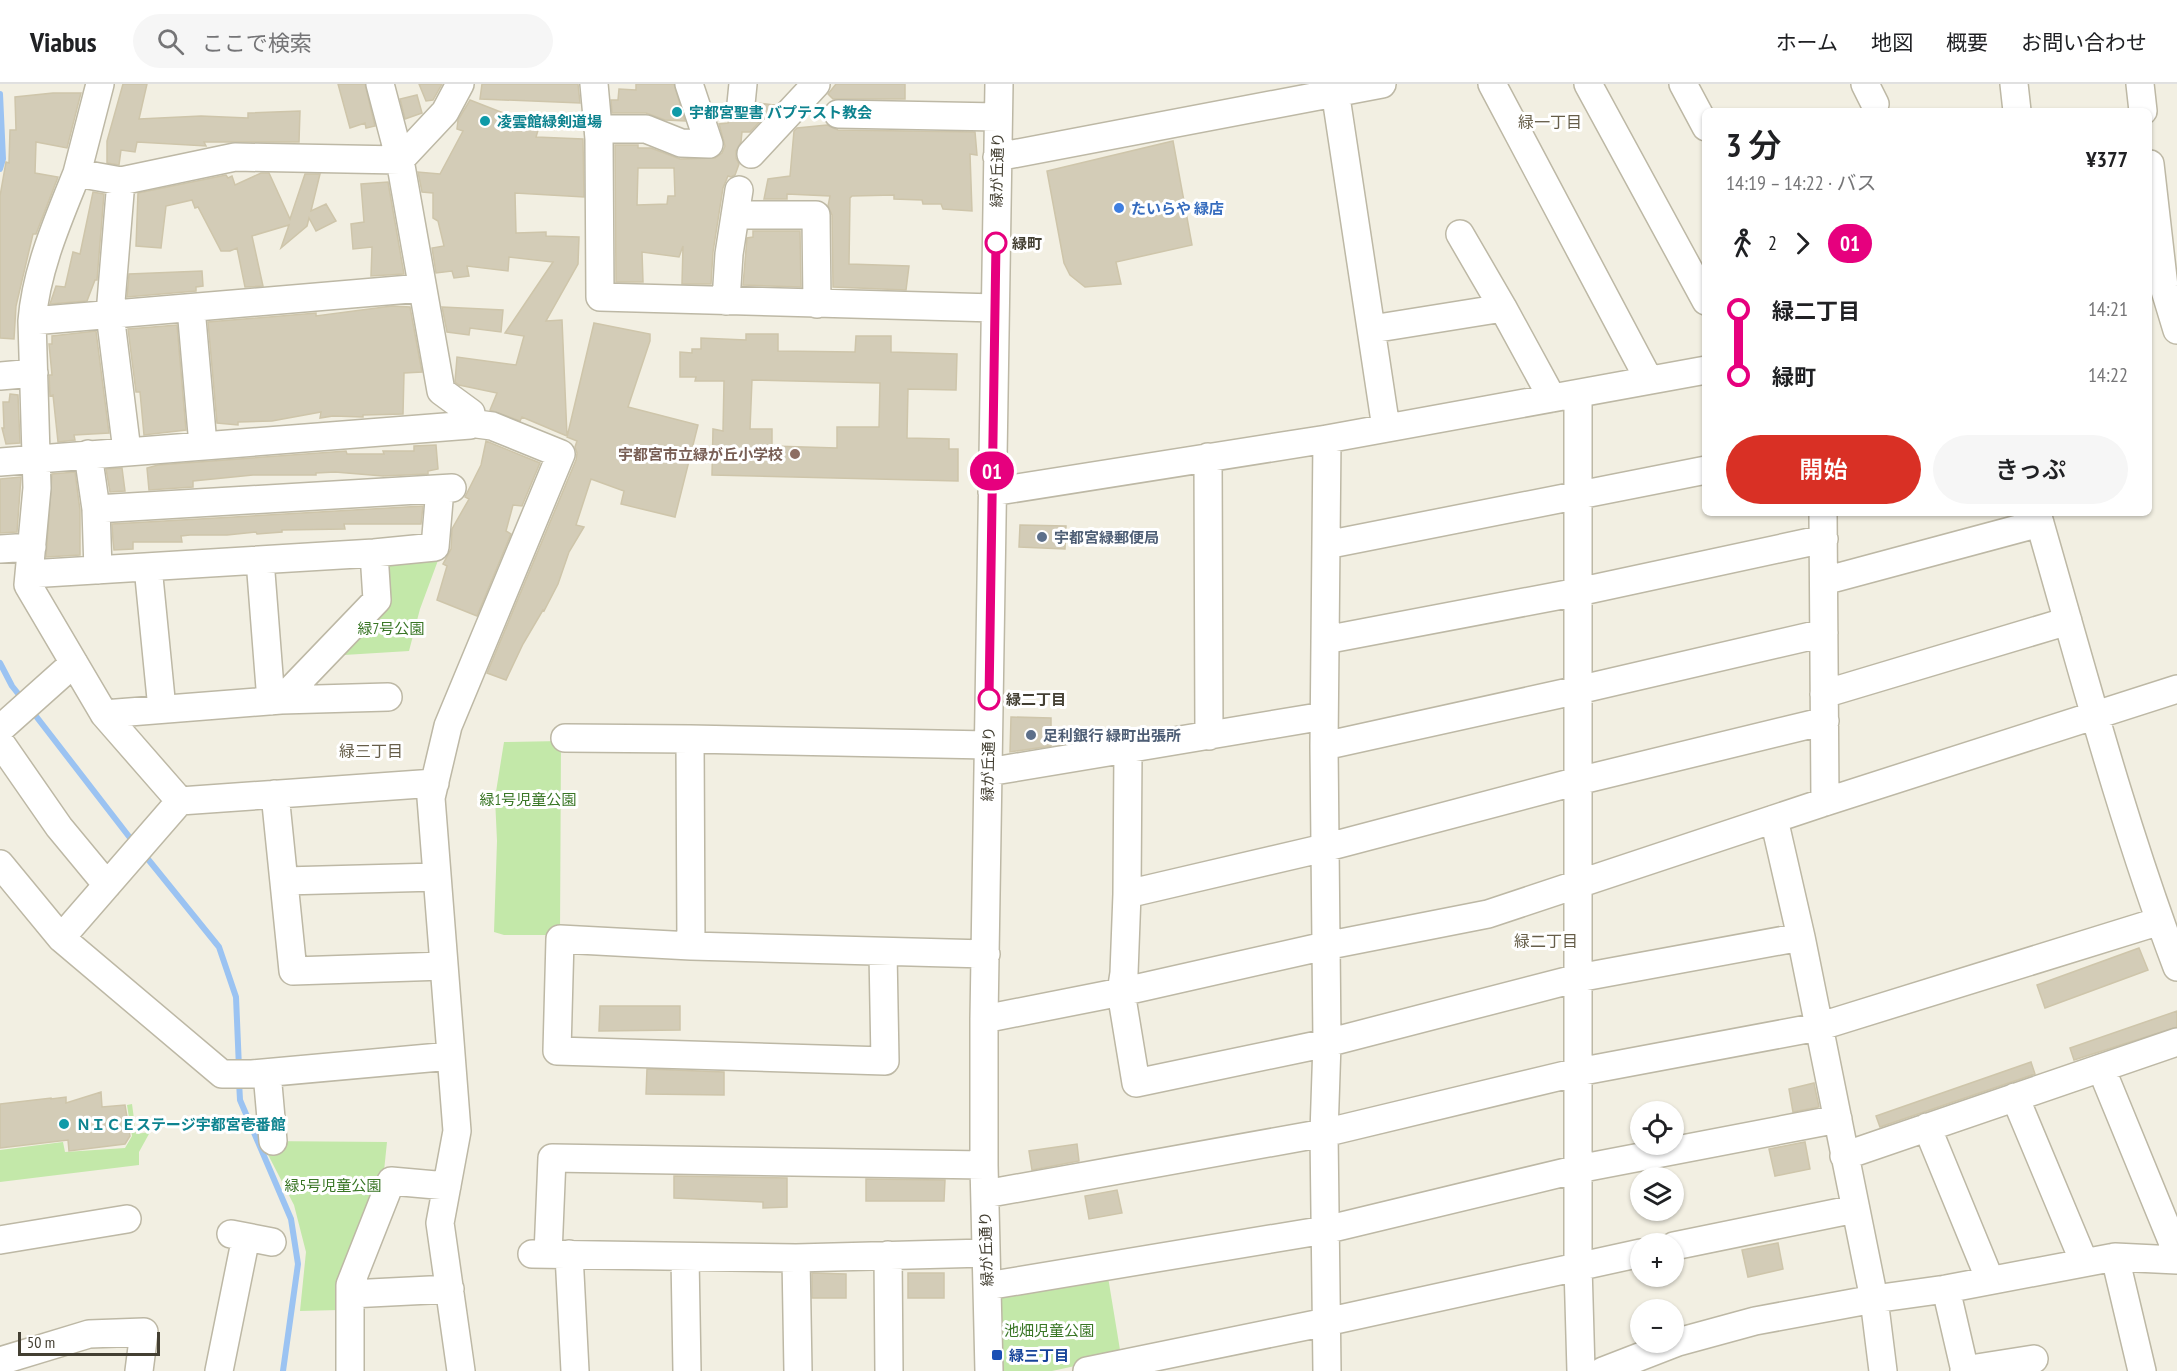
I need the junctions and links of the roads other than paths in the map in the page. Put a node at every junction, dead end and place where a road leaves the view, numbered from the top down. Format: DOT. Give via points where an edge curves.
graph roads {
  1 [pos="100,84"];
  2 [pos="380,84"];
  3 [pos="460,84"];
  4 [pos="594,84"];
  5 [pos="689,84"];
  6 [pos="816,84"];
  7 [pos="999,84"];
  8 [pos="1382,84"];
  9 [pos="1492,84"];
  10 [pos="1588,84"];
  11 [pos="1683,84"];
  12 [pos="2014,84"];
  13 [pos="2140,84"];
  14 [pos="1334,88"];
  15 [pos="2017,108"];
  16 [pos="2143,108"];
  17 [pos="838,114"];
  18 [pos="998,117"];
  19 [pos="1702,120"];
  20 [pos="598,129"];
  21 [pos="752,154"];
  22 [pos="997,157"];
  23 [pos="400,160"];
  24 [pos="77,173"];
  25 [pos="121,181"];
  26 [pos="2152,182"];
  27 [pos="1460,234"];
  28 [pos="2164,287"];
  29 [pos="422,288"];
  30 [pos="1702,294"];
  31 [pos="726,302"];
  32 [pos="818,304"];
  33 [pos="191,308"];
  34 [pos="994,308"];
  35 [pos="1503,308"];
  36 [pos="110,314"];
  37 [pos="32,321"];
  38 [pos="1372,329"];
  39 [pos="2177,330"];
  40 [pos="1702,371"];
  41 [pos="34,373"];
  42 [pos="0,376"];
  43 [pos="1649,380"];
  44 [pos="1578,394"];
  45 [pos="1552,398"];
  46 [pos="473,421"];
  47 [pos="1386,428"];
  48 [pos="1327,439"];
  49 [pos="203,445"];
  50 [pos="127,451"];
  51 [pos="88,454"];
  52 [pos="1208,457"];
  53 [pos="36,458"];
  54 [pos="0,462"];
  55 [pos="1702,471"];
  56 [pos="992,492"];
  57 [pos="1578,497"];
  58 [pos="96,509"];
  59 [pos="2038,518"];
  60 [pos="1823,526"];
  61 [pos="1326,545"];
  62 [pos="32,547"];
  63 [pos="0,549"];
  64 [pos="374,553"];
  65 [pos="260,560"];
  66 [pos="148,567"];
  67 [pos="98,570"];
  68 [pos="29,574"];
  69 [pos="1824,581"];
  70 [pos="1578,592"];
  71 [pos="2067,621"];
  72 [pos="1824,633"];
  73 [pos="1325,640"];
  74 [pos="74,663"];
  75 [pos="2177,689"];
  76 [pos="1578,690"];
  77 [pos="1824,694"];
  78 [pos="387,697"];
  79 [pos="276,700"];
  80 [pos="162,710"];
  81 [pos="18,713"];
  82 [pos="104,714"];
  83 [pos="1324,716"];
  84 [pos="2094,716"];
  85 [pos="1825,721"];
  86 [pos="1209,736"];
  87 [pos="565,738"];
  88 [pos="690,739"];
  89 [pos="0,742"];
  90 [pos="1324,746"];
  91 [pos="1128,750"];
  92 [pos="988,758"];
  93 [pos="1578,782"];
  94 [pos="435,783"];
  95 [pos="275,794"];
  96 [pos="180,801"];
  97 [pos="1825,802"];
  98 [pos="1774,819"];
  99 [pos="1324,848"];
  100 [pos="0,864"];
  101 [pos="437,877"];
  102 [pos="284,881"];
  103 [pos="1578,883"];
  104 [pos="107,885"];
  105 [pos="1127,894"];
  106 [pos="2160,921"];
  107 [pos="1801,937"];
  108 [pos="61,938"];
  109 [pos="692,946"];
  110 [pos="1325,946"];
  111 [pos="883,952"];
  112 [pos="986,954"];
  113 [pos="444,966"];
  114 [pos="2177,967"];
  115 [pos="1578,978"];
  116 [pos="1121,992"];
  117 [pos="984,1019"];
  118 [pos="1818,1027"];
  119 [pos="2177,1042"];
  120 [pos="1327,1043"];
  121 [pos="451,1056"];
  122 [pos="2101,1068"];
  123 [pos="1578,1072"];
  124 [pos="260,1074"];
  125 [pos="2015,1097"];
  126 [pos="1838,1119"];
  127 [pos="1927,1127"];
  128 [pos="1324,1133"];
  129 [pos="273,1141"];
  130 [pos="1844,1156"];
  131 [pos="984,1166"];
  132 [pos="1578,1168"];
  133 [pos="447,1186"];
  134 [pos="985,1194"];
  135 [pos="1856,1209"];
  136 [pos="127,1218"];
  137 [pos="1325,1230"];
  138 [pos="250,1238"];
  139 [pos="0,1240"];
  140 [pos="1684,1244"];
  141 [pos="986,1253"];
  142 [pos="2177,1253"];
  143 [pos="550,1254"];
  144 [pos="888,1255"];
  145 [pos="1630,1255"];
  146 [pos="685,1257"];
  147 [pos="2115,1257"];
  148 [pos="796,1258"];
  149 [pos="2177,1260"];
  150 [pos="2084,1262"];
  151 [pos="1578,1266"];
  152 [pos="1990,1280"];
  153 [pos="987,1286"];
  154 [pos="450,1289"];
  155 [pos="1946,1289"];
  156 [pos="350,1294"];
  157 [pos="1874,1299"];
  158 [pos="1326,1322"];
  159 [pos="2034,1359"];
  160 [pos="0,1361"];
  161 [pos="139,1371"];
  162 [pos="219,1371"];
  163 [pos="350,1371"];
  164 [pos="461,1371"];
  165 [pos="575,1371"];
  166 [pos="687,1371"];
  167 [pos="798,1371"];
  168 [pos="889,1371"];
  169 [pos="989,1371"];
  170 [pos="1087,1371"];
  171 [pos="1327,1371"];
  172 [pos="1581,1371"];
  173 [pos="1603,1371"];
  174 [pos="1883,1371"];
  175 [pos="1964,1371"];
  176 [pos="2142,1371"];
  1 -- 24 [label="street"];
  2 -- 23 [label="street"];
  3 -- 23 [label="street" via="445,112"];
  4 -- 20 [label="street"];
  5 -- 20 [label="street" via="709,144 681,143 646,129"];
  6 -- 21 [label="street"];
  7 -- 18 [label="street, 緑が丘通り"];
  8 -- 14 [label="street"];
  9 -- 43 [label="street"];
  10 -- 30 [label="street"];
  11 -- 19 [label="street"];
  12 -- 15 [label="street"];
  13 -- 16 [label="street"];
  14 -- 22 [label="street"];
  14 -- 38 [label="street"];
  17 -- 18 [label="street"];
  18 -- 22 [label="street, 緑が丘通り"];
  20 -- 31 [label="street" via="600,297"];
  22 -- 34 [label="street, 緑が丘通り"];
  23 -- 25 [label="street" via="235,157"];
  23 -- 29 [label="street"];
  24 -- 25 [label="street"];
  24 -- 37 [label="street" via="56,225"];
  25 -- 36 [label="street"];
  26 -- 28 [label="street"];
  27 -- 35 [label="street"];
  28 -- 39 [label="street"];
  29 -- 33 [label="street"];
  29 -- 46 [label="street" via="441,391"];
  31 -- 32 [label="street"];
  31 -- 32 [label="street" via="737,202 816,215"];
  32 -- 34 [label="street"];
  33 -- 36 [label="street"];
  33 -- 49 [label="street"];
  34 -- 56 [label="street, 緑が丘通り"];
  35 -- 38 [label="street"];
  35 -- 45 [label="street"];
  36 -- 37 [label="street"];
  36 -- 50 [label="street"];
  37 -- 41 [label="street"];
  38 -- 47 [label="street"];
  40 -- 43 [label="street"];
  41 -- 42 [label="street"];
  41 -- 53 [label="street"];
  43 -- 44 [label="street"];
  44 -- 45 [label="street"];
  44 -- 57 [label="street"];
  45 -- 47 [label="street"];
  46 -- 49 [label="street"];
  46 -- 94 [label="street" via="561,454 448,726"];
  47 -- 48 [label="street"];
  48 -- 52 [label="street"];
  48 -- 61 [label="street"];
  49 -- 50 [label="street"];
  50 -- 51 [label="street"];
  51 -- 53 [label="street"];
  51 -- 58 [label="street"];
  52 -- 56 [label="street"];
  52 -- 86 [label="street"];
  53 -- 54 [label="street"];
  53 -- 62 [label="street"];
  55 -- 57 [label="street"];
  56 -- 92 [label="street, 緑が丘通り"];
  57 -- 61 [label="street"];
  57 -- 70 [label="street"];
  58 -- 64 [label="street" via="446,488 435,547"];
  58 -- 67 [label="street"];
  59 -- 69 [label="street"];
  59 -- 71 [label="street"];
  60 -- 69 [label="street"];
  60 -- 70 [label="street"];
  61 -- 73 [label="street"];
  62 -- 63 [label="street"];
  62 -- 68 [label="street"];
  64 -- 65 [label="street"];
  64 -- 79 [label="street" via="377,600"];
  65 -- 66 [label="street"];
  65 -- 79 [label="street"];
  66 -- 67 [label="street"];
  66 -- 80 [label="street"];
  67 -- 68 [label="street"];
  68 -- 74 [label="street" via="28,585"];
  69 -- 72 [label="street"];
  70 -- 73 [label="street"];
  70 -- 76 [label="street"];
  71 -- 77 [label="street"];
  71 -- 84 [label="street"];
  72 -- 76 [label="street"];
  72 -- 77 [label="street"];
  73 -- 83 [label="street"];
  74 -- 81 [label="street"];
  74 -- 82 [label="street"];
  75 -- 84 [label="street"];
  76 -- 90 [label="street"];
  76 -- 93 [label="street"];
  77 -- 85 [label="street"];
  78 -- 79 [label="street"];
  79 -- 80 [label="street"];
  80 -- 82 [label="street"];
  82 -- 96 [label="street"];
  83 -- 86 [label="street"];
  83 -- 90 [label="street"];
  84 -- 97 [label="street"];
  84 -- 106 [label="street"];
  85 -- 93 [label="street"];
  85 -- 97 [label="street"];
  86 -- 91 [label="street"];
  87 -- 88 [label="street"];
  88 -- 92 [label="street"];
  88 -- 109 [label="street"];
  89 -- 104 [label="street" via="59,827"];
  90 -- 99 [label="street"];
  91 -- 92 [label="street"];
  91 -- 105 [label="street"];
  92 -- 112 [label="street, 緑が丘通り"];
  93 -- 99 [label="street"];
  93 -- 103 [label="street"];
  94 -- 95 [label="street"];
  94 -- 101 [label="street" via="431,798"];
  95 -- 96 [label="street"];
  95 -- 102 [label="street"];
  96 -- 104 [label="street"];
  97 -- 98 [label="street"];
  98 -- 103 [label="street"];
  98 -- 107 [label="street"];
  99 -- 105 [label="street"];
  99 -- 110 [label="street"];
  100 -- 108 [label="street"];
  101 -- 102 [label="street"];
  101 -- 113 [label="street"];
  102 -- 113 [label="street" via="293,971"];
  103 -- 110 [label="street" via="1488,914"];
  103 -- 115 [label="street"];
  104 -- 108 [label="street"];
  105 -- 116 [label="street"];
  106 -- 114 [label="street"];
  106 -- 118 [label="street"];
  107 -- 115 [label="street"];
  107 -- 118 [label="street"];
  108 -- 124 [label="street" via="222,1074"];
  109 -- 111 [label="street"];
  109 -- 111 [label="street" via="560,939 557,1051 885,1061"];
  110 -- 116 [label="street"];
  110 -- 120 [label="street"];
  111 -- 112 [label="street"];
  112 -- 117 [label="street, 緑が丘通り"];
  113 -- 121 [label="street"];
  115 -- 120 [label="street"];
  115 -- 123 [label="street"];
  116 -- 117 [label="street"];
  116 -- 120 [label="street" via="1136,1083"];
  117 -- 131 [label="street, 緑が丘通り"];
  118 -- 123 [label="street"];
  118 -- 126 [label="street"];
  119 -- 122 [label="street"];
  120 -- 128 [label="street"];
  121 -- 124 [label="street"];
  121 -- 133 [label="street" via="457,1131"];
  122 -- 125 [label="street"];
  122 -- 142 [label="street"];
  123 -- 128 [label="street"];
  123 -- 132 [label="street"];
  124 -- 129 [label="street"];
  125 -- 127 [label="street"];
  125 -- 150 [label="street"];
  126 -- 130 [label="street"];
  126 -- 132 [label="street"];
  127 -- 130 [label="street"];
  127 -- 152 [label="street"];
  128 -- 134 [label="street"];
  128 -- 137 [label="street"];
  130 -- 135 [label="street"];
  131 -- 134 [label="street, 緑が丘通り"];
  131 -- 143 [label="street" via="552,1158"];
  132 -- 137 [label="street"];
  132 -- 151 [label="street"];
  133 -- 154 [label="street" via="441,1223"];
  133 -- 156 [label="street" via="391,1181 350,1285"];
  134 -- 141 [label="street, 緑が丘通り"];
  135 -- 140 [label="street"];
  135 -- 157 [label="street"];
  136 -- 139 [label="street"];
  137 -- 153 [label="street"];
  137 -- 158 [label="street"];
  138 -- 162 [label="street"];
  141 -- 144 [label="street"];
  141 -- 153 [label="street, 緑が丘通り"];
  143 -- 146 [label="street"];
  143 -- 165 [label="street"];
  144 -- 148 [label="street"];
  144 -- 168 [label="street"];
  145 -- 151 [label="street"];
  146 -- 148 [label="street"];
  146 -- 166 [label="street"];
  147 -- 149 [label="street"];
  147 -- 150 [label="street"];
  147 -- 176 [label="street"];
  148 -- 167 [label="street"];
  150 -- 152 [label="street"];
  151 -- 158 [label="street"];
  151 -- 172 [label="street"];
  152 -- 155 [label="street"];
  153 -- 169 [label="street, 緑が丘通り"];
  154 -- 156 [label="street"];
  154 -- 164 [label="street"];
  155 -- 157 [label="street"];
  155 -- 175 [label="street"];
  156 -- 163 [label="street"];
  157 -- 173 [label="street" via="1755,1321 1678,1342"];
  157 -- 174 [label="street"];
  158 -- 170 [label="street"];
  158 -- 171 [label="street"];
  159 -- 175 [label="street"];
  160 -- 161 [label="street" via="89,1334 144,1332"];
}
